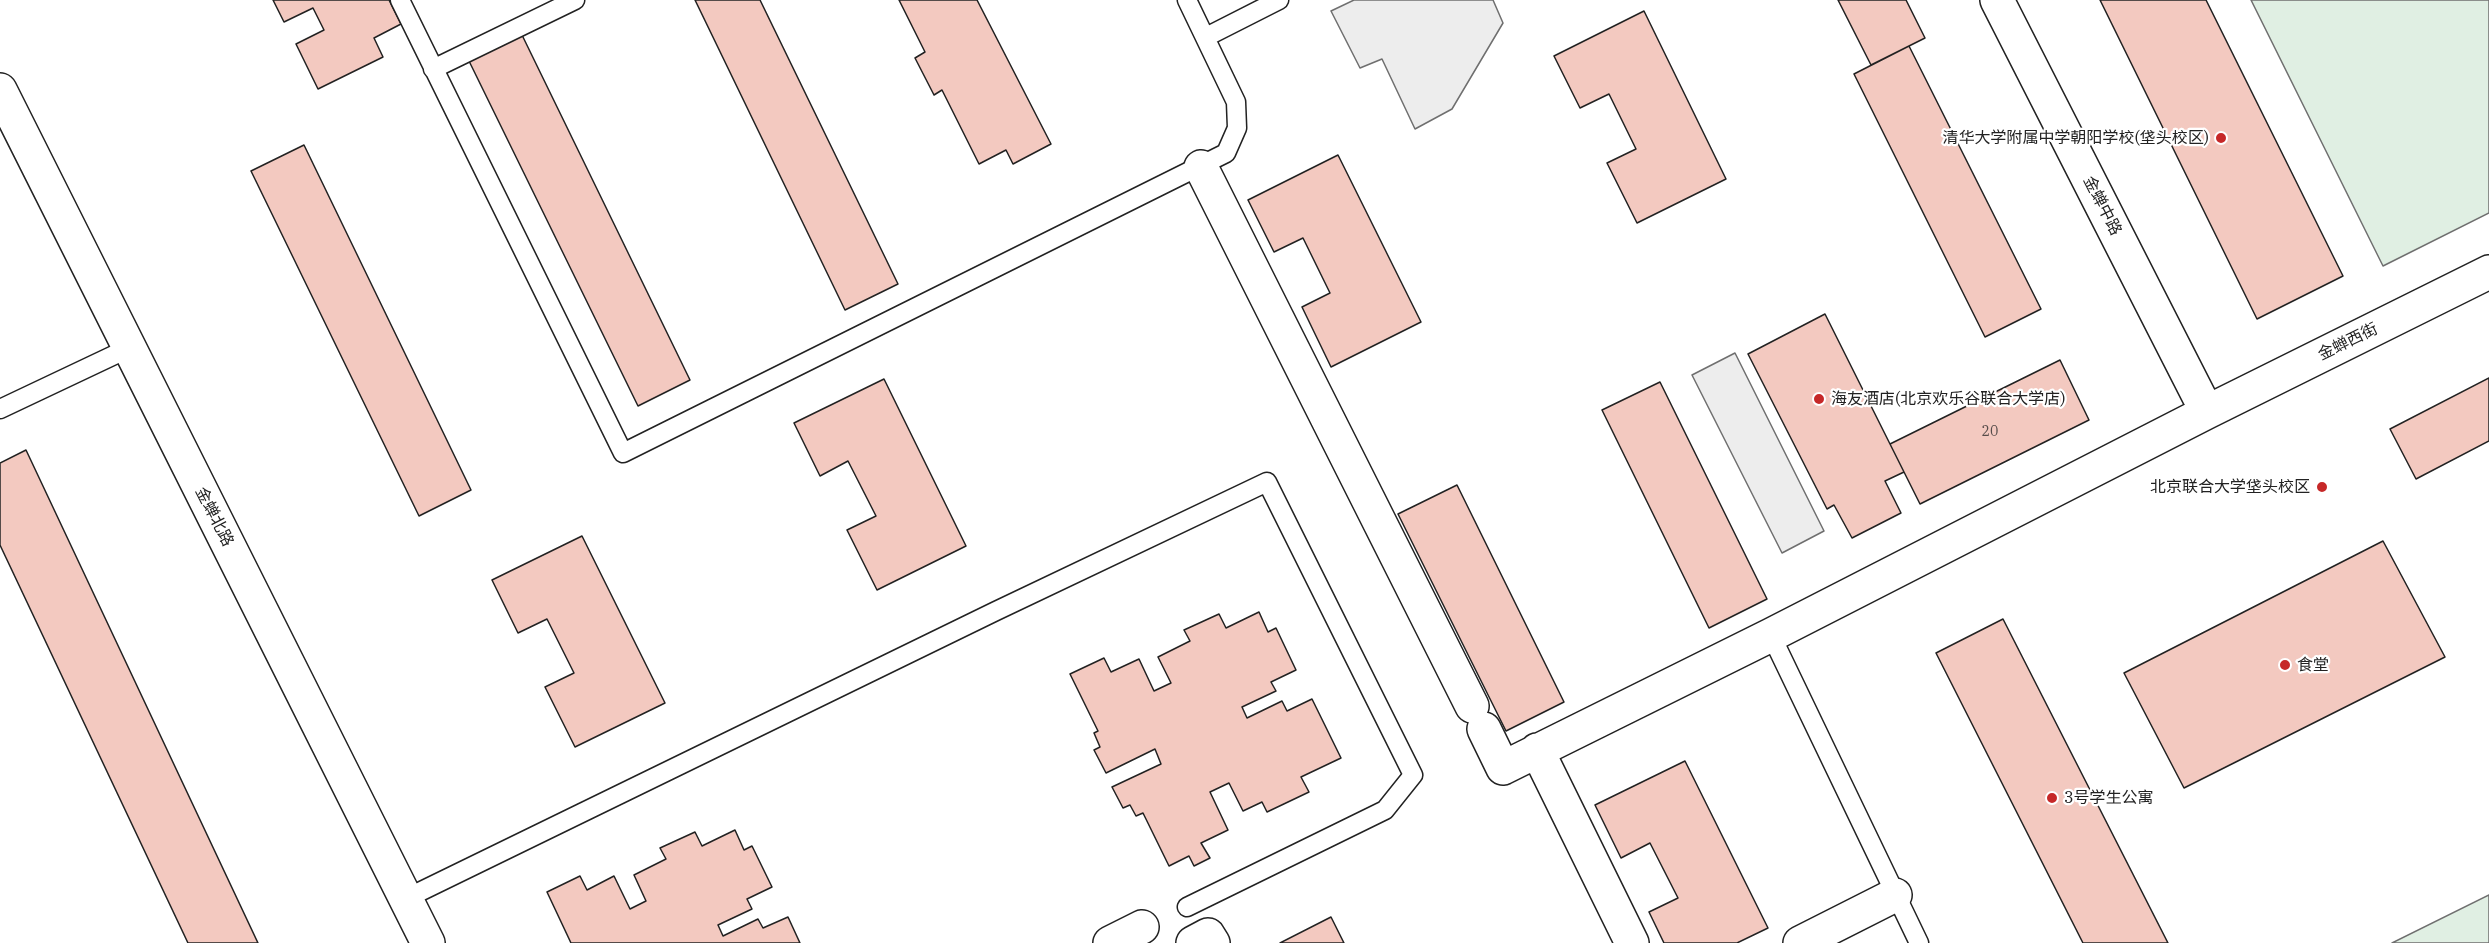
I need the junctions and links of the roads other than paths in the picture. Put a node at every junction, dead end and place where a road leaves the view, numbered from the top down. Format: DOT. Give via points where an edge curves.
graph roads {
  1 [pos="400,0"];
  2 [pos="575,0"];
  3 [pos="1187,0"];
  4 [pos="1279,0"];
  5 [pos="1997,0"];
  6 [pos="1206,37"];
  7 [pos="433,69"];
  8 [pos="0,90"];
  9 [pos="1201,167"];
  10 [pos="2489,272"];
  11 [pos="129,348"];
  12 [pos="0,409"];
  13 [pos="2207,412"];
  14 [pos="1771,635"];
  15 [pos="1537,750"];
  16 [pos="1895,895"];
  17 [pos="405,899"];
  18 [pos="1187,907"];
  19 [pos="1142,927"];
  20 [pos="428,943"];
  21 [pos="1110,943"];
  22 [pos="1193,943"];
  23 [pos="1213,943"];
  24 [pos="1632,943"];
  25 [pos="1800,943"];
  26 [pos="1919,943"];
  1 -- 7 [label="lane"];
  2 -- 7 [label="lane"];
  3 -- 6 [label="lane"];
  4 -- 6 [label="lane"];
  5 -- 13 [label="street, 金蝉中路"];
  6 -- 9 [label="lane" via="1236,102 1237,128 1226,153"];
  7 -- 9 [label="lane" via="623,453"];
  8 -- 11 [label="street, 金蝉北路"];
  9 -- 15 [label="street, 金蝉西街" via="1503,768"];
  10 -- 13 [label="street, 金蝉西街"];
  11 -- 12 [label="lane"];
  11 -- 17 [label="street, 金蝉北路"];
  13 -- 14 [label="street, 金蝉西街"];
  14 -- 15 [label="street, 金蝉西街"];
  14 -- 16 [label="lane"];
  15 -- 24 [label="street"];
  16 -- 25 [label="street"];
  16 -- 26 [label="lane"];
  17 -- 18 [label="lane" via="1267,482 1413,775 1385,810"];
  17 -- 20 [label="street, 金蝉北路"];
  19 -- 21 [label="street"];
  22 -- 23 [label="street" via="1208,935"];
}
